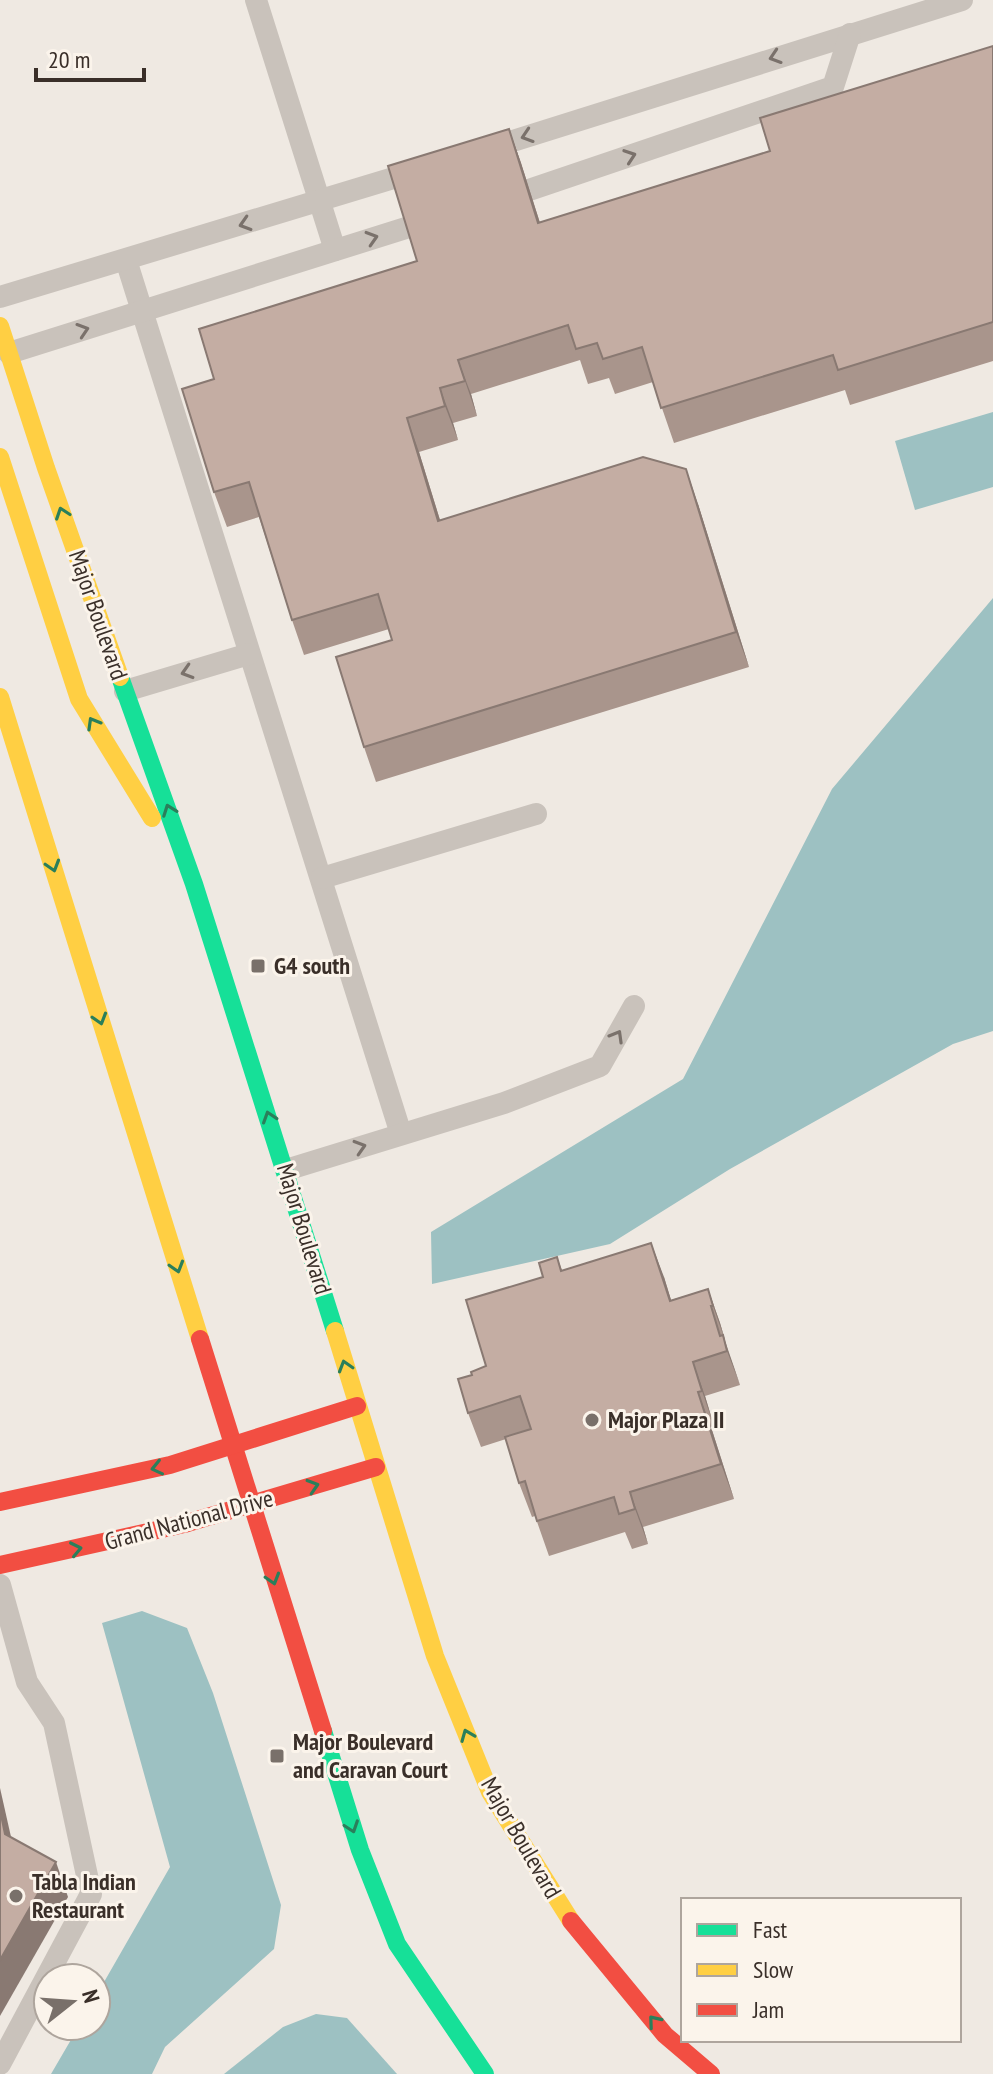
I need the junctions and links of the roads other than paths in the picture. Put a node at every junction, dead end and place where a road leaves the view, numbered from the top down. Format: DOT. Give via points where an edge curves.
graph roads {
  1 [pos="256,0"];
  2 [pos="962,0"];
  3 [pos="900,9"];
  4 [pos="850,34"];
  5 [pos="471,154"];
  6 [pos="441,163"];
  7 [pos="529,190"];
  8 [pos="320,201"];
  9 [pos="409,227"];
  10 [pos="335,250"];
  11 [pos="126,260"];
  12 [pos="0,297"];
  13 [pos="141,312"];
  14 [pos="0,326"];
  15 [pos="9,353"];
  16 [pos="0,457"];
  17 [pos="249,654"];
  18 [pos="125,691"];
  19 [pos="0,697"];
  20 [pos="0,779"];
  21 [pos="29,792"];
  22 [pos="536,814"];
  23 [pos="322,878"];
  24 [pos="194,884"];
  25 [pos="634,1006"];
  26 [pos="401,1134"];
  27 [pos="286,1170"];
  28 [pos="357,1406"];
  29 [pos="232,1445"];
  30 [pos="376,1467"];
  31 [pos="0,1502"];
  32 [pos="250,1504"];
  33 [pos="0,1565"];
  34 [pos="0,1585"];
  35 [pos="0,2064"];
  36 [pos="485,2074"];
  37 [pos="711,2074"];
  1 -- 8 [label="lane"];
  2 -- 3 [label="lane"];
  3 -- 4 [label="lane"];
  4 -- 5 [label="lane, one-way"];
  7 -- 4 [label="lane, one-way" via="833,87"];
  6 -- 8 [label="lane"];
  8 -- 10 [label="lane"];
  8 -- 11 [label="lane, one-way"];
  10 -- 9 [label="lane, one-way"];
  10 -- 13 [label="lane"];
  11 -- 12 [label="lane"];
  11 -- 13 [label="lane"];
  15 -- 13 [label="lane, one-way"];
  13 -- 17 [label="lane"];
  14 -- 15 [label="street, Major Boulevard"];
  18 -- 15 [label="street, Major Boulevard, one-way"];
  24 -- 16 [label="street, one-way" via="79,699"];
  17 -- 18 [label="lane, one-way"];
  17 -- 23 [label="lane"];
  24 -- 18 [label="street, Major Boulevard, one-way"];
  19 -- 21 [label="street"];
  20 -- 21 [label="lane"];
  21 -- 29 [label="street, one-way"];
  22 -- 23 [label="lane"];
  23 -- 26 [label="lane"];
  27 -- 24 [label="street, Major Boulevard, one-way"];
  26 -- 25 [label="lane, one-way" via="600,1066"];
  27 -- 26 [label="lane, one-way"];
  28 -- 27 [label="street, Major Boulevard, one-way"];
  28 -- 29 [label="street"];
  28 -- 30 [label="street, Major Boulevard"];
  29 -- 31 [label="street, one-way" via="170,1465"];
  29 -- 32 [label="street"];
  32 -- 30 [label="street, Grand National Drive, one-way"];
  37 -- 30 [label="street, Major Boulevard, one-way" via="665,2035 567,1916 490,1792 435,1656"];
  33 -- 32 [label="street, Grand National Drive, one-way"];
  32 -- 36 [label="street, one-way" via="334,1776 397,1944"];
  34 -- 35 [label="lane" via="27,1682 54,1723 91,1894"];
}
